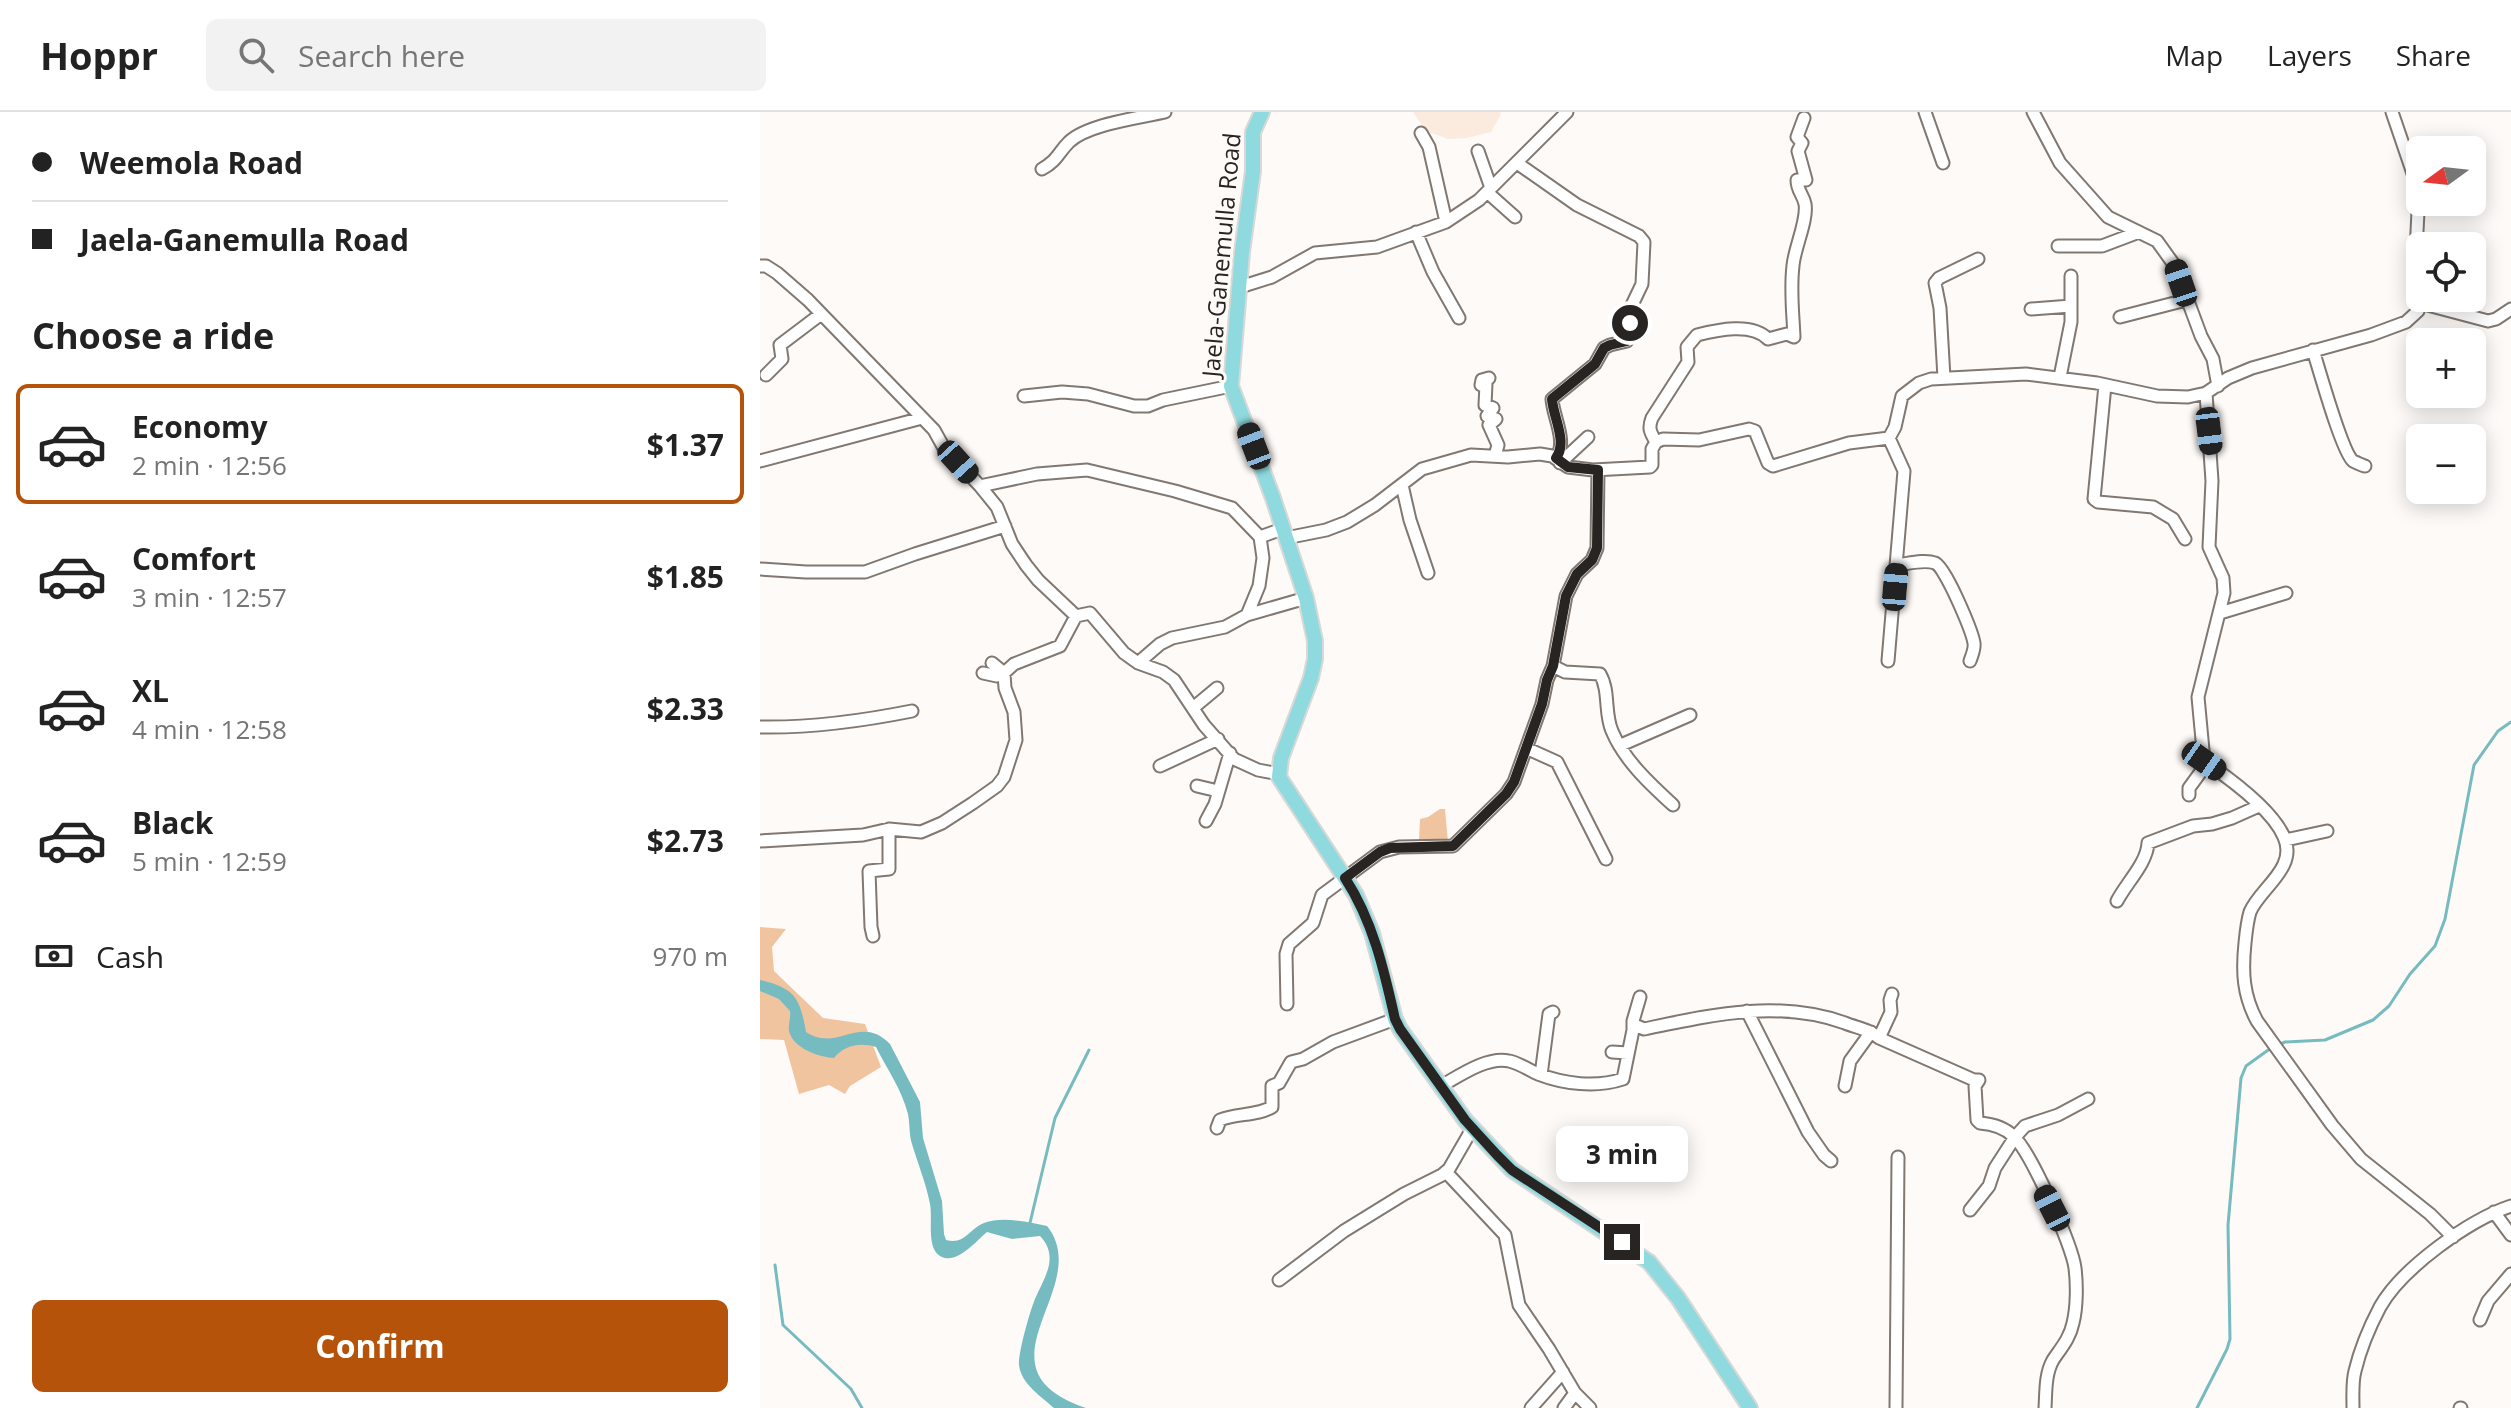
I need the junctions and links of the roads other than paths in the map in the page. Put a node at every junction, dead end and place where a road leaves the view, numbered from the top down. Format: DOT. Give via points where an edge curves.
graph roads {
  1 [pos="1165,112"];
  2 [pos="1262,112"];
  3 [pos="1567,112"];
  4 [pos="1925,112"];
  5 [pos="2033,112"];
  6 [pos="2392,112"];
  7 [pos="1804,118"];
  8 [pos="1421,133"];
  9 [pos="1478,151"];
  10 [pos="1517,163"];
  11 [pos="1943,163"];
  12 [pos="1042,169"];
  13 [pos="1489,190"];
  14 [pos="1515,217"];
  15 [pos="1446,222"];
  16 [pos="1416,232"];
  17 [pos="2139,232"];
  18 [pos="2417,232"];
  19 [pos="2058,246"];
  20 [pos="760,254"];
  21 [pos="1978,259"];
  22 [pos="763,266"];
  23 [pos="2071,276"];
  24 [pos="1240,287"];
  25 [pos="2186,300"];
  26 [pos="2071,306"];
  27 [pos="2031,309"];
  28 [pos="2511,309"];
  29 [pos="2417,312"];
  30 [pos="2459,312"];
  31 [pos="821,314"];
  32 [pos="2120,317"];
  33 [pos="1459,318"];
  34 [pos="2313,350"];
  35 [pos="766,375"];
  36 [pos="2060,377"];
  37 [pos="1489,378"];
  38 [pos="1944,378"];
  39 [pos="2105,385"];
  40 [pos="1231,386"];
  41 [pos="2218,386"];
  42 [pos="2206,393"];
  43 [pos="1024,396"];
  44 [pos="922,418"];
  45 [pos="1588,437"];
  46 [pos="1889,438"];
  47 [pos="1656,442"];
  48 [pos="1495,456"];
  49 [pos="1558,460"];
  50 [pos="760,461"];
  51 [pos="2365,466"];
  52 [pos="1598,470"];
  53 [pos="1402,485"];
  54 [pos="980,486"];
  55 [pos="1005,526"];
  56 [pos="1284,533"];
  57 [pos="1260,537"];
  58 [pos="2185,539"];
  59 [pos="1896,565"];
  60 [pos="760,569"];
  61 [pos="1428,573"];
  62 [pos="2286,593"];
  63 [pos="1306,598"];
  64 [pos="2220,613"];
  65 [pos="1247,615"];
  66 [pos="1076,616"];
  67 [pos="1888,661"];
  68 [pos="1970,661"];
  69 [pos="992,663"];
  70 [pos="1138,663"];
  71 [pos="1553,666"];
  72 [pos="983,673"];
  73 [pos="1004,673"];
  74 [pos="1217,688"];
  75 [pos="1193,708"];
  76 [pos="912,711"];
  77 [pos="1690,715"];
  78 [pos="760,727"];
  79 [pos="1218,739"];
  80 [pos="1621,745"];
  81 [pos="1526,748"];
  82 [pos="1230,753"];
  83 [pos="2204,761"];
  84 [pos="1160,766"];
  85 [pos="1279,774"];
  86 [pos="1197,786"];
  87 [pos="1218,791"];
  88 [pos="2189,795"];
  89 [pos="1673,805"];
  90 [pos="2259,806"];
  91 [pos="1206,821"];
  92 [pos="889,829"];
  93 [pos="2327,831"];
  94 [pos="2286,840"];
  95 [pos="760,841"];
  96 [pos="1606,859"];
  97 [pos="1345,878"];
  98 [pos="2117,901"];
  99 [pos="873,936"];
  100 [pos="1892,994"];
  101 [pos="1640,997"];
  102 [pos="1287,1004"];
  103 [pos="1747,1011"];
  104 [pos="1553,1012"];
  105 [pos="1395,1019"];
  106 [pos="1633,1030"];
  107 [pos="1875,1035"];
  108 [pos="1612,1052"];
  109 [pos="1628,1053"];
  110 [pos="1541,1075"];
  111 [pos="1441,1086"];
  112 [pos="1845,1086"];
  113 [pos="2088,1099"];
  114 [pos="1217,1128"];
  115 [pos="1472,1129"];
  116 [pos="2015,1137"];
  117 [pos="1898,1157"];
  118 [pos="1831,1161"];
  119 [pos="1446,1172"];
  120 [pos="2511,1206"];
  121 [pos="1970,1210"];
  122 [pos="2494,1212"];
  123 [pos="2511,1235"];
  124 [pos="2453,1237"];
  125 [pos="2511,1274"];
  126 [pos="1279,1280"];
  127 [pos="2480,1320"];
  128 [pos="1563,1372"];
  129 [pos="1575,1393"];
  130 [pos="1531,1408"];
  131 [pos="1564,1408"];
  132 [pos="1590,1408"];
  133 [pos="1750,1408"];
  134 [pos="1896,1408"];
  135 [pos="2045,1408"];
  136 [pos="2353,1408"];
  1 -- 12 [label="street" via="1101,125 1070,141"];
  2 -- 24 [label="main road, Jaela-Ganemulla Road" via="1253,132"];
  3 -- 10 [label="street"];
  4 -- 11 [label="street"];
  5 -- 17 [label="street" via="2060,163 2108,217"];
  6 -- 18 [label="street" via="2419,191"];
  7 -- 47 [label="street" via="1797,137 1806,180 1797,180 1805,203 1793,263 1794,337 1768,339 1758,331 1737,330 1697,335 1687,347 1688,362 1652,418 1650,433"];
  8 -- 15 [label="street"];
  9 -- 13 [label="street"];
  10 -- 13 [label="street"];
  10 -- 49 [label="street" via="1644,242 1642,284 1632,305 1627,341 1604,348 1595,364 1552,399 1561,444"];
  13 -- 14 [label="street"];
  13 -- 15 [label="street"];
  15 -- 16 [label="street"];
  16 -- 24 [label="street" via="1377,247 1315,253 1272,277"];
  16 -- 33 [label="street"];
  17 -- 19 [label="street" via="2102,246"];
  17 -- 25 [label="street" via="2157,241 2175,266"];
  20 -- 22 [label="street"];
  21 -- 38 [label="street" via="1935,283"];
  22 -- 31 [label="street"];
  23 -- 26 [label="street"];
  24 -- 40 [label="main road, Jaela-Ganemulla Road"];
  25 -- 32 [label="street"];
  25 -- 41 [label="street" via="2213,359"];
  26 -- 27 [label="street"];
  26 -- 36 [label="street"];
  28 -- 30 [label="street" via="2488,321"];
  29 -- 34 [label="street" via="2406,322 2371,335"];
  31 -- 35 [label="street" via="780,345 782,359"];
  31 -- 44 [label="street"];
  34 -- 41 [label="street" via="2252,368"];
  34 -- 51 [label="street" via="2349,456"];
  36 -- 38 [label="street"];
  36 -- 39 [label="street"];
  37 -- 48 [label="street" via="1481,385 1486,384 1485,405 1493,408 1487,416 1496,419 1489,425 1498,445"];
  38 -- 46 [label="street" via="1919,383 1902,396"];
  39 -- 42 [label="street" via="2157,396"];
  39 -- 58 [label="street" via="2094,499 2153,507 2173,519"];
  40 -- 43 [label="street" via="1148,406 1088,394"];
  40 -- 56 [label="main road, Jaela-Ganemulla Road"];
  41 -- 42 [label="street"];
  42 -- 64 [label="street" via="2209,547 2224,585"];
  44 -- 50 [label="street"];
  44 -- 54 [label="street"];
  45 -- 49 [label="street"];
  46 -- 47 [label="street" via="1849,443 1773,466 1749,429 1714,438"];
  46 -- 59 [label="street" via="1904,471"];
  47 -- 52 [label="street" via="1650,467"];
  48 -- 49 [label="street" via="1540,454"];
  48 -- 53 [label="street" via="1471,455 1422,469"];
  49 -- 52 [label="street" via="1568,467"];
  52 -- 71 [label="street" via="1597,548 1566,596"];
  53 -- 56 [label="street" via="1347,522 1326,530"];
  53 -- 61 [label="street"];
  54 -- 55 [label="street"];
  54 -- 57 [label="street" via="1087,470 1232,508"];
  55 -- 60 [label="street" via="865,572"];
  55 -- 66 [label="street" via="1038,580"];
  56 -- 57 [label="street"];
  56 -- 63 [label="main road, Jaela-Ganemulla Road"];
  57 -- 65 [label="street" via="1262,574"];
  59 -- 67 [label="street"];
  59 -- 68 [label="street" via="1941,567 1974,645"];
  62 -- 64 [label="street"];
  63 -- 65 [label="street"];
  63 -- 85 [label="main road, Jaela-Ganemulla Road" via="1315,659"];
  64 -- 83 [label="street" via="2198,697"];
  65 -- 70 [label="street" via="1225,627 1172,638"];
  66 -- 70 [label="street" via="1090,613"];
  66 -- 73 [label="street" via="1060,646"];
  69 -- 73 [label="street"];
  70 -- 75 [label="street" via="1174,680"];
  71 -- 80 [label="street" via="1600,674 1610,729"];
  71 -- 81 [label="street"];
  72 -- 73 [label="street"];
  73 -- 92 [label="street" via="1016,740 1004,777 973,803 921,832"];
  74 -- 75 [label="street"];
  75 -- 79 [label="street"];
  76 -- 78 [label="street" via="831,724"];
  77 -- 80 [label="street"];
  79 -- 82 [label="street"];
  79 -- 84 [label="street"];
  80 -- 89 [label="street" via="1636,769"];
  81 -- 96 [label="street" via="1557,762"];
  81 -- 97 [label="street" via="1506,794 1459,842 1447,848 1390,848"];
  82 -- 85 [label="street" via="1247,766"];
  82 -- 87 [label="street"];
  83 -- 88 [label="street"];
  83 -- 90 [label="street"];
  85 -- 97 [label="main road"];
  86 -- 87 [label="street"];
  87 -- 91 [label="street"];
  90 -- 94 [label="street"];
  90 -- 98 [label="street" via="2148,843 2148,855"];
  92 -- 95 [label="street"];
  92 -- 99 [label="street" via="889,869 869,871"];
  93 -- 94 [label="street"];
  94 -- 124 [label="street" via="2285,863 2251,911 2242,968 2248,1005 2361,1159"];
  97 -- 102 [label="street" via="1322,895 1313,923 1289,944"];
  97 -- 105 [label="main road" via="1372,933"];
  100 -- 107 [label="street" via="1891,1012"];
  101 -- 106 [label="street"];
  103 -- 106 [label="street"];
  103 -- 107 [label="street" via="1820,1015"];
  103 -- 118 [label="street" via="1808,1132"];
  104 -- 110 [label="street"];
  105 -- 111 [label="main road"];
  105 -- 114 [label="street" via="1291,1062 1272,1086 1272,1107 1231,1115"];
  106 -- 109 [label="street"];
  107 -- 112 [label="street" via="1850,1061"];
  107 -- 116 [label="street" via="1979,1080 1977,1120"];
  108 -- 109 [label="street"];
  109 -- 110 [label="street" via="1623,1079 1608,1084"];
  110 -- 111 [label="street" via="1500,1061 1476,1066"];
  111 -- 115 [label="main road"];
  113 -- 116 [label="street" via="2025,1126"];
  115 -- 119 [label="street"];
  115 -- 133 [label="main road" via="1512,1170 1649,1262"];
  116 -- 121 [label="street"];
  116 -- 135 [label="street" via="2061,1226 2075,1269 2073,1323 2052,1363"];
  117 -- 134 [label="street"];
  119 -- 126 [label="street" via="1344,1231"];
  119 -- 128 [label="street" via="1505,1235 1519,1305"];
  120 -- 122 [label="street"];
  122 -- 123 [label="street"];
  122 -- 124 [label="street"];
  124 -- 136 [label="street" via="2412,1269 2381,1306 2354,1373"];
  125 -- 127 [label="street"];
  128 -- 129 [label="street"];
  128 -- 130 [label="street"];
  129 -- 131 [label="street"];
  129 -- 132 [label="street"];
}
